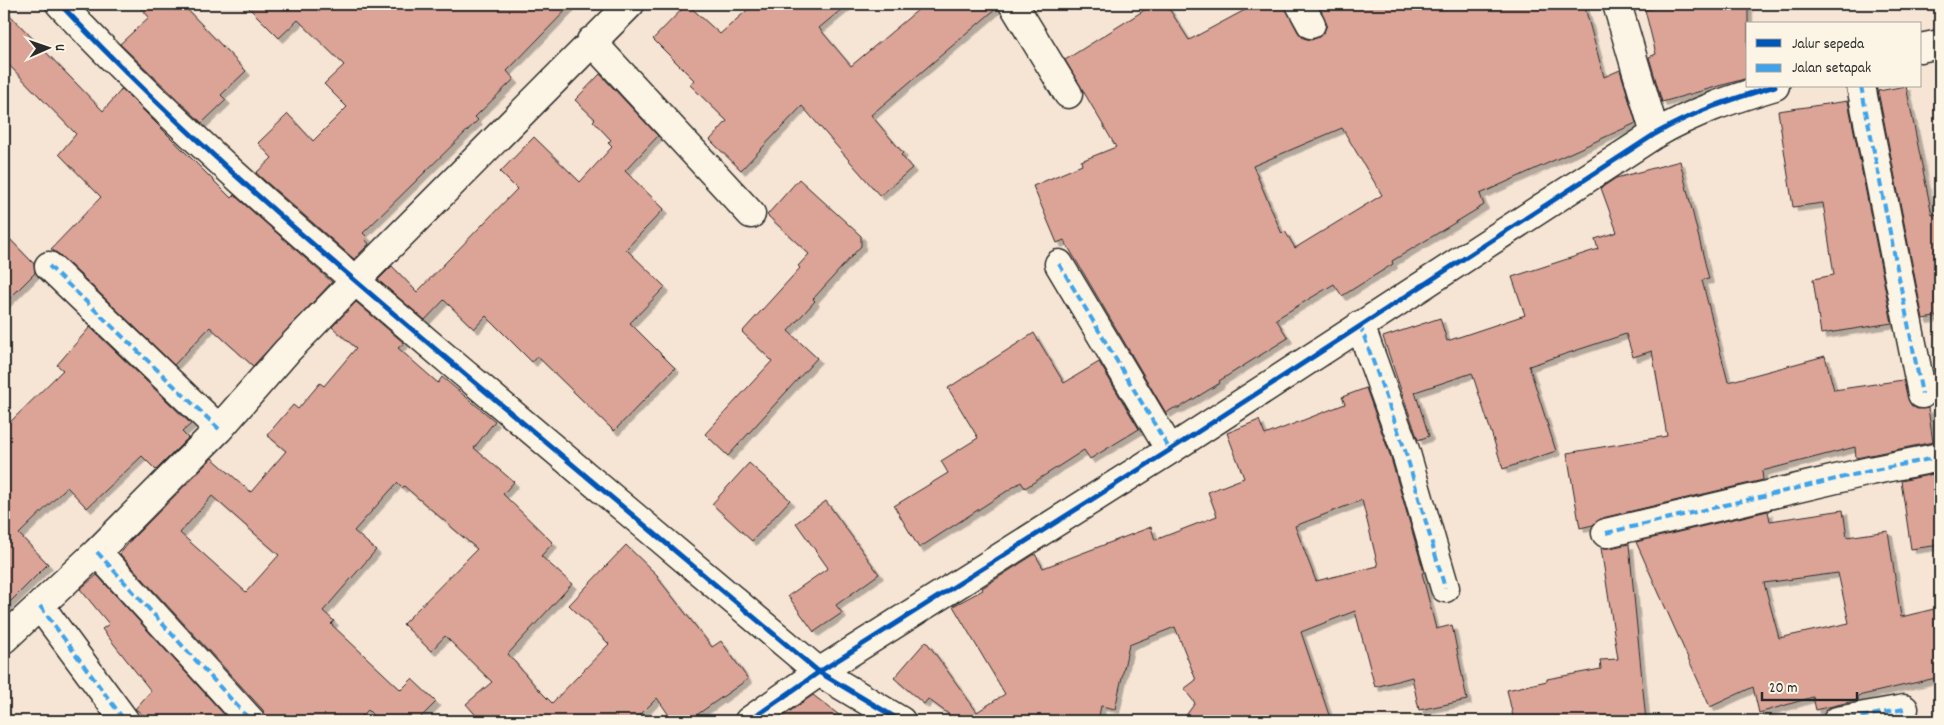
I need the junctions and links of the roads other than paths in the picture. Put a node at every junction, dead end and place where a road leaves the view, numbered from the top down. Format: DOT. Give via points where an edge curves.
graph roads {
  1 [pos="60,4"];
  2 [pos="630,4"];
  3 [pos="1013,4"];
  4 [pos="1617,4"];
  5 [pos="592,41"];
  6 [pos="1940,44"];
  7 [pos="1922,48"];
  8 [pos="1769,88"];
  9 [pos="1861,88"];
  10 [pos="1068,94"];
  11 [pos="1655,134"];
  12 [pos="751,214"];
  13 [pos="1059,264"];
  14 [pos="49,266"];
  15 [pos="355,281"];
  16 [pos="1360,325"];
  17 [pos="1922,394"];
  18 [pos="219,429"];
  19 [pos="1170,450"];
  20 [pos="1940,457"];
  21 [pos="1606,533"];
  22 [pos="96,552"];
  23 [pos="1445,588"];
  24 [pos="40,606"];
  25 [pos="4,639"];
  26 [pos="819,672"];
  27 [pos="1904,709"];
  28 [pos="125,721"];
  29 [pos="251,721"];
  30 [pos="749,721"];
  31 [pos="901,721"];
  32 [pos="1838,721"];
  1 -- 15 [label="street" via="123,71 224,166"];
  2 -- 5 [label="street"];
  3 -- 10 [label="street"];
  4 -- 11 [label="street"];
  5 -- 12 [label="street"];
  5 -- 15 [label="street"];
  6 -- 7 [label="street"];
  8 -- 11 [label="street" via="1716,104"];
  9 -- 17 [label="street"];
  11 -- 16 [label="street"];
  13 -- 19 [label="street"];
  14 -- 18 [label="street"];
  15 -- 18 [label="street" via="287,351"];
  15 -- 26 [label="street"];
  16 -- 19 [label="street"];
  16 -- 23 [label="street" via="1404,450"];
  18 -- 22 [label="street"];
  19 -- 26 [label="street"];
  20 -- 21 [label="street"];
  22 -- 24 [label="street"];
  22 -- 29 [label="street"];
  24 -- 25 [label="street"];
  24 -- 28 [label="street"];
  26 -- 30 [label="street"];
  26 -- 31 [label="street"];
  27 -- 32 [label="street"];
}
